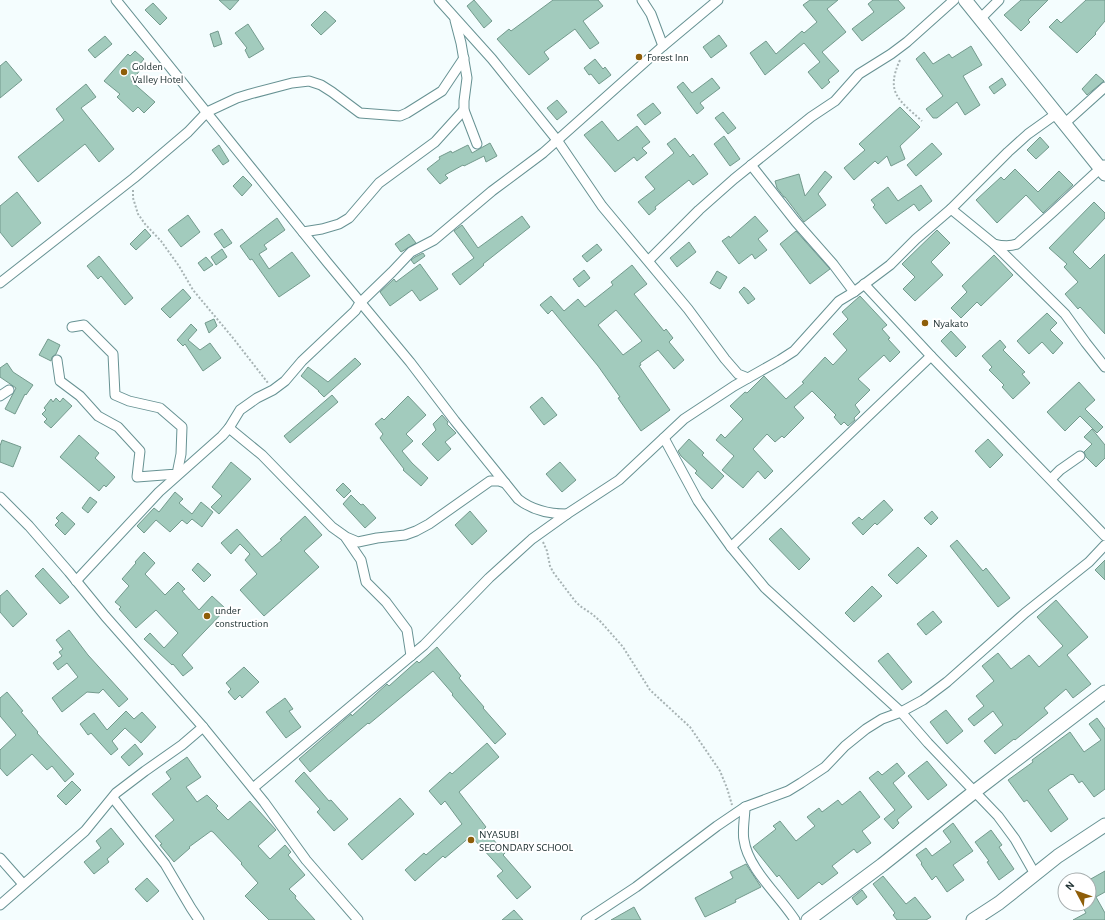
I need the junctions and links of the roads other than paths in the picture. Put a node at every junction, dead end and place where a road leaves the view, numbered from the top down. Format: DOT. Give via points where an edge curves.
graph roads {
  1 [pos="116,0"];
  2 [pos="438,0"];
  3 [pos="642,0"];
  4 [pos="718,0"];
  5 [pos="954,0"];
  6 [pos="965,0"];
  7 [pos="999,0"];
  8 [pos="454,16"];
  9 [pos="980,19"];
  10 [pos="663,46"];
  11 [pos="464,58"];
  12 [pos="1105,87"];
  13 [pos="464,110"];
  14 [pos="207,112"];
  15 [pos="1060,119"];
  16 [pos="557,140"];
  17 [pos="477,144"];
  18 [pos="751,166"];
  19 [pos="1104,169"];
  20 [pos="951,209"];
  21 [pos="302,232"];
  22 [pos="994,244"];
  23 [pos="648,260"];
  24 [pos="0,282"];
  25 [pos="864,284"];
  26 [pos="854,292"];
  27 [pos="360,303"];
  28 [pos="72,327"];
  29 [pos="930,356"];
  30 [pos="57,360"];
  31 [pos="1105,367"];
  32 [pos="748,378"];
  33 [pos="9,390"];
  34 [pos="0,396"];
  35 [pos="229,428"];
  36 [pos="664,438"];
  37 [pos="1080,456"];
  38 [pos="178,474"];
  39 [pos="1051,479"];
  40 [pos="505,483"];
  41 [pos="0,497"];
  42 [pos="567,514"];
  43 [pos="1105,536"];
  44 [pos="346,537"];
  45 [pos="1105,545"];
  46 [pos="731,547"];
  47 [pos="76,581"];
  48 [pos="411,656"];
  49 [pos="1105,692"];
  50 [pos="901,712"];
  51 [pos="203,727"];
  52 [pos="253,788"];
  53 [pos="974,792"];
  54 [pos="112,798"];
  55 [pos="745,806"];
  56 [pos="1105,825"];
  57 [pos="0,858"];
  58 [pos="1035,874"];
  59 [pos="24,884"];
  60 [pos="0,905"];
  61 [pos="199,920"];
  62 [pos="358,920"];
  63 [pos="586,920"];
  64 [pos="796,920"];
  65 [pos="808,920"];
  66 [pos="973,920"];
  1 -- 14 [label="street"];
  2 -- 8 [label="street"];
  3 -- 10 [label="street" via="651,14"];
  4 -- 10 [label="street"];
  5 -- 18 [label="street" via="907,42 859,74 835,101 811,117"];
  6 -- 9 [label="street"];
  7 -- 9 [label="street"];
  8 -- 11 [label="street"];
  8 -- 16 [label="street"];
  9 -- 15 [label="street"];
  10 -- 16 [label="street"];
  11 -- 13 [label="street" via="467,82"];
  11 -- 14 [label="street" via="442,91 400,116 360,113 321,85 309,81 250,94"];
  12 -- 15 [label="street"];
  13 -- 17 [label="street"];
  13 -- 21 [label="street" via="435,142 379,183 349,218 339,224"];
  14 -- 21 [label="street"];
  14 -- 24 [label="street" via="188,132 132,179"];
  15 -- 19 [label="street"];
  15 -- 20 [label="street" via="1028,134"];
  16 -- 23 [label="street" via="602,206"];
  16 -- 27 [label="street" via="434,240 411,252"];
  18 -- 23 [label="street" via="699,210"];
  18 -- 26 [label="street"];
  19 -- 22 [label="street" via="1017,244"];
  20 -- 22 [label="street"];
  20 -- 25 [label="street" via="890,265"];
  21 -- 27 [label="street"];
  22 -- 31 [label="street" via="1065,314"];
  23 -- 32 [label="street" via="725,359 738,374"];
  25 -- 26 [label="street"];
  25 -- 29 [label="street"];
  26 -- 32 [label="street" via="840,301 794,351"];
  27 -- 35 [label="street" via="355,311 284,381 240,410"];
  27 -- 40 [label="street"];
  28 -- 38 [label="street" via="84,325 114,354 115,396 160,408 182,427"];
  29 -- 39 [label="street"];
  29 -- 46 [label="street"];
  30 -- 38 [label="street" via="60,381 80,396 98,416 118,427 140,452 137,477"];
  32 -- 36 [label="street" via="684,419"];
  33 -- 34 [label="street"];
  35 -- 38 [label="street"];
  35 -- 44 [label="street" via="262,455 314,510"];
  36 -- 42 [label="street" via="619,480"];
  36 -- 46 [label="street" via="698,501"];
  37 -- 39 [label="street"];
  38 -- 47 [label="street"];
  39 -- 43 [label="street"];
  40 -- 42 [label="street" via="524,504 554,514"];
  40 -- 44 [label="street" via="490,481 416,531 358,542"];
  41 -- 47 [label="street" via="29,526"];
  42 -- 48 [label="street" via="508,559 431,639"];
  44 -- 48 [label="street" via="360,560 366,582 386,602 407,630"];
  45 -- 50 [label="street" via="1089,562 1025,613 947,682"];
  46 -- 50 [label="street" via="765,588"];
  47 -- 51 [label="street"];
  48 -- 52 [label="street"];
  49 -- 53 [label="street"];
  50 -- 53 [label="street"];
  50 -- 55 [label="street" via="882,719 866,729 825,767 802,783 788,791"];
  51 -- 52 [label="street"];
  51 -- 54 [label="street"];
  52 -- 62 [label="street" via="306,860"];
  53 -- 58 [label="street" via="998,816"];
  53 -- 65 [label="street"];
  54 -- 59 [label="street" via="85,831"];
  54 -- 61 [label="street" via="165,864"];
  55 -- 63 [label="street" via="636,887"];
  55 -- 64 [label="street" via="743,838 746,850 766,882"];
  56 -- 58 [label="street"];
  57 -- 59 [label="street"];
  58 -- 66 [label="street"];
  59 -- 60 [label="street"];
}
